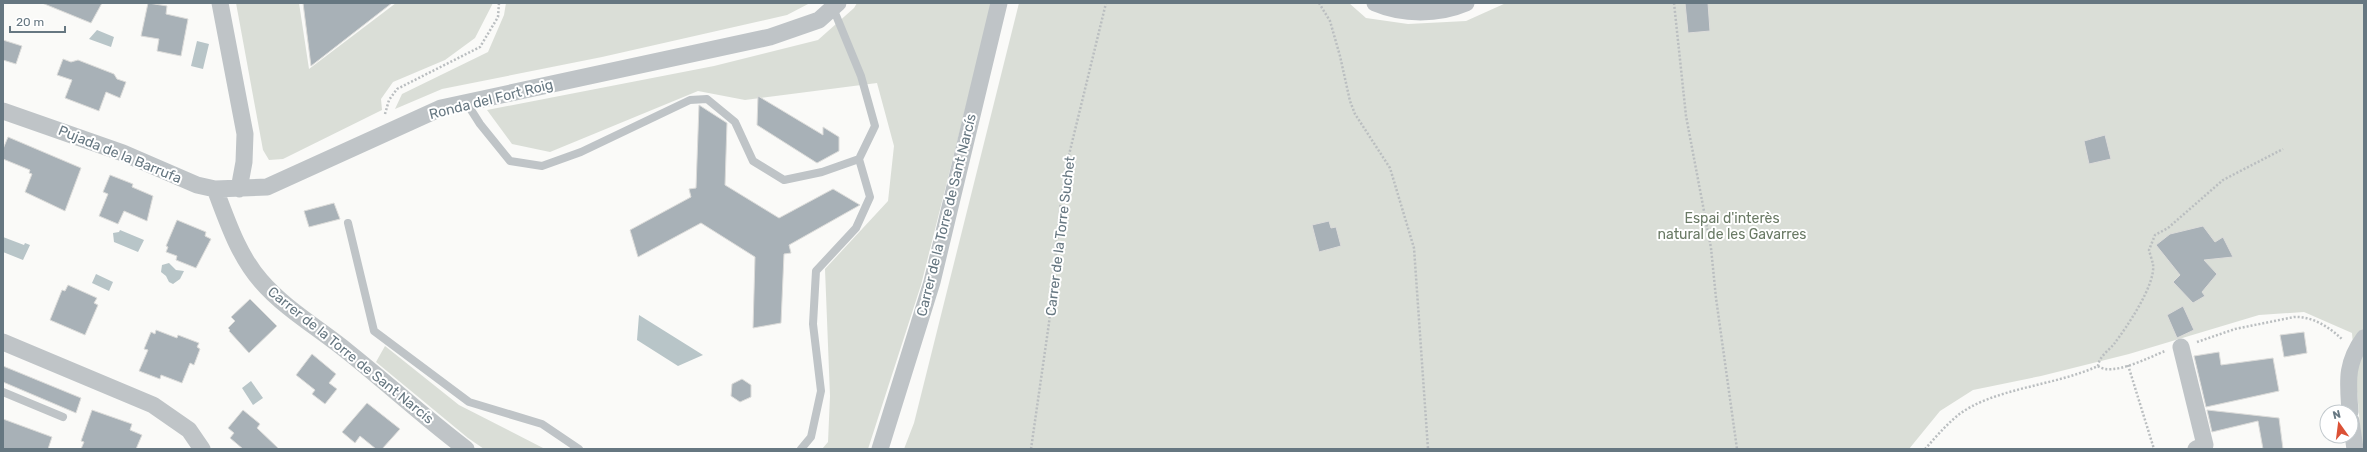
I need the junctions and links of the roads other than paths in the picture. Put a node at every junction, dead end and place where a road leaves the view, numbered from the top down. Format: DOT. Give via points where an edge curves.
graph roads {
  1 [pos="220,3"];
  2 [pos="999,3"];
  3 [pos="1375,3"];
  4 [pos="1466,3"];
  5 [pos="835,6"];
  6 [pos="466,102"];
  7 [pos="3,111"];
  8 [pos="859,159"];
  9 [pos="215,189"];
  10 [pos="239,189"];
  11 [pos="348,223"];
  12 [pos="3,342"];
  13 [pos="2359,345"];
  14 [pos="2181,347"];
  15 [pos="3,392"];
  16 [pos="2349,404"];
  17 [pos="63,417"];
  18 [pos="202,449"];
  19 [pos="466,449"];
  20 [pos="579,449"];
  21 [pos="801,449"];
  22 [pos="880,449"];
  23 [pos="2196,449"];
  1 -- 10 [label="street" via="245,134 244,162"];
  2 -- 22 [label="street, Carrer de la Torre de Sant Narcís" via="932,282"];
  3 -- 4 [label="street" via="1406,11 1434,12"];
  5 -- 6 [label="street, Ronda del Fort Roig" via="819,20 770,37"];
  5 -- 8 [label="lane" via="861,76 875,126"];
  6 -- 8 [label="lane" via="480,124 510,160 542,166 581,152 690,100 707,99 735,122 753,161 784,180 822,172"];
  6 -- 10 [label="street, Ronda del Fort Roig" via="440,108 267,187"];
  7 -- 9 [label="street, Pujada de la Barrufa" via="123,153 197,185"];
  8 -- 21 [label="lane" via="870,197 856,228 816,271 813,324 821,391 811,437"];
  9 -- 10 [label="street, Pujada de la Barrufa"];
  9 -- 19 [label="street, Carrer de la Torre de Sant Narcís" via="245,258 268,289"];
  11 -- 20 [label="lane" via="374,331 469,402 542,424"];
  12 -- 18 [label="street" via="153,405 189,430"];
  13 -- 16 [label="street" via="2349,366"];
  14 -- 23 [label="street" via="2205,445"];
  15 -- 17 [label="lane"];
}
